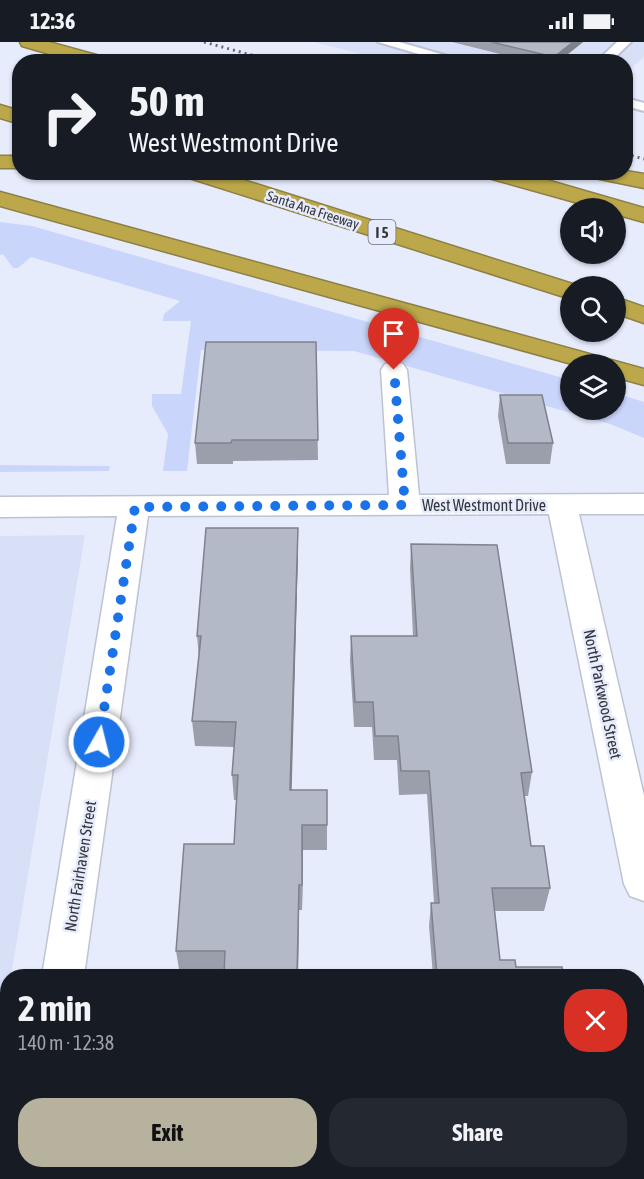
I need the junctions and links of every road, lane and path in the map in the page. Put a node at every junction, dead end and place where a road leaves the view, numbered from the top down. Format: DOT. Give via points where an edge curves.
graph roads {
  1 [pos="29,42"];
  2 [pos="384,42"];
  3 [pos="626,42"];
  4 [pos="72,54"];
  5 [pos="431,54"];
  6 [pos="612,54"];
  7 [pos="644,90"];
  8 [pos="633,104"];
  9 [pos="219,180"];
  10 [pos="521,180"];
  11 [pos="0,200"];
  12 [pos="644,215"];
  13 [pos="560,288"];
  14 [pos="626,309"];
  15 [pos="644,315"];
  16 [pos="563,354"];
  17 [pos="394,370"];
  18 [pos="626,372"];
  19 [pos="644,377"];
  20 [pos="562,504"];
  21 [pos="644,504"];
  22 [pos="405,505"];
  23 [pos="0,507"];
  24 [pos="135,507"];
  25 [pos="644,884"];
  26 [pos="64,969"];
  1 -- 4 [label="highway"];
  2 -- 5 [label="lane"];
  3 -- 6 [label="lane"];
  7 -- 8 [label="lane"];
  9 -- 13 [label="highway, Santa Ana Freeway / I 5"];
  10 -- 12 [label="highway"];
  11 -- 16 [label="highway"];
  14 -- 15 [label="highway"];
  17 -- 22 [label="street"];
  18 -- 19 [label="highway"];
  20 -- 21 [label="street, West Westmont Drive"];
  20 -- 22 [label="street, West Westmont Drive"];
  20 -- 25 [label="street, North Parkwood Street"];
  22 -- 24 [label="street, West Westmont Drive"];
  23 -- 24 [label="street, West Westmont Drive"];
  24 -- 26 [label="street, North Fairhaven Street"];
}
